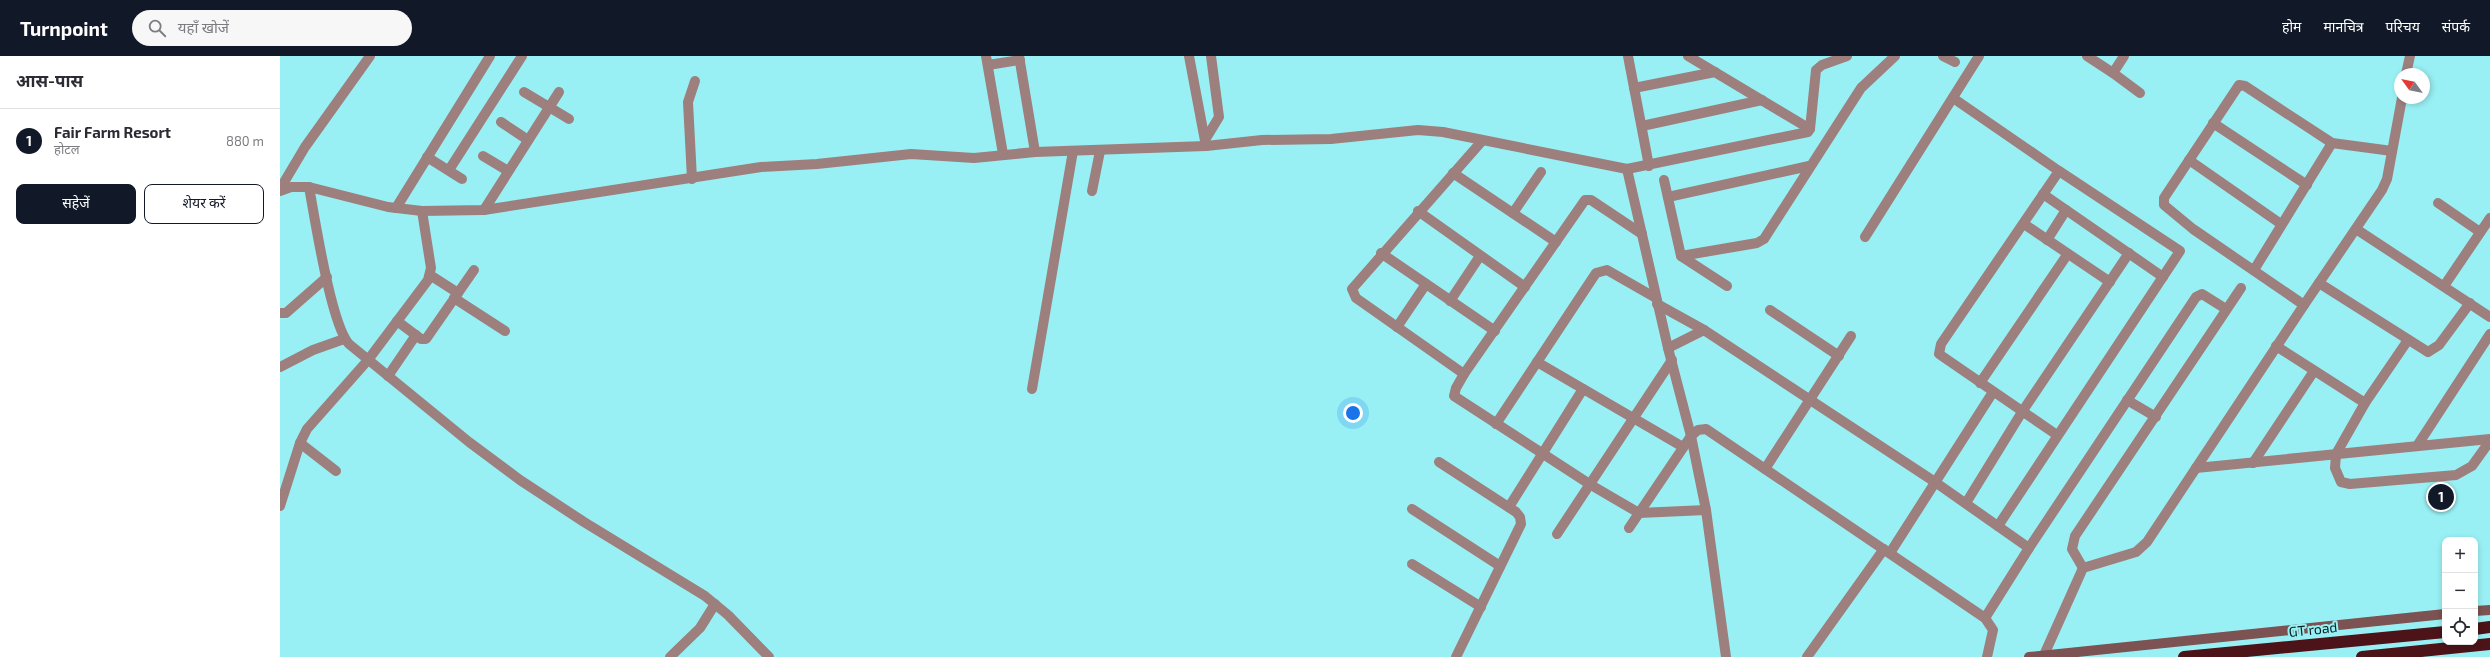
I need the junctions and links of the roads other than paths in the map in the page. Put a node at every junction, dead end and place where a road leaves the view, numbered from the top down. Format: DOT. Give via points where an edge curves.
graph roads {
  1 [pos="370,56"];
  2 [pos="490,56"];
  3 [pos="1189,56"];
  4 [pos="1211,56"];
  5 [pos="1628,56"];
  6 [pos="1688,56"];
  7 [pos="1847,56"];
  8 [pos="1895,56"];
  9 [pos="1944,56"];
  10 [pos="1980,56"];
  11 [pos="2087,56"];
  12 [pos="2124,56"];
  13 [pos="2410,56"];
  14 [pos="517,58"];
  15 [pos="1019,58"];
  16 [pos="987,61"];
  17 [pos="1955,62"];
  18 [pos="2407,68"];
  19 [pos="1715,72"];
  20 [pos="2112,73"];
  21 [pos="695,81"];
  22 [pos="1634,88"];
  23 [pos="524,92"];
  24 [pos="559,92"];
  25 [pos="2140,93"];
  26 [pos="1953,98"];
  27 [pos="1762,100"];
  28 [pos="2401,104"];
  29 [pos="549,107"];
  30 [pos="569,119"];
  31 [pos="501,122"];
  32 [pos="2213,123"];
  33 [pos="1642,126"];
  34 [pos="1810,128"];
  35 [pos="528,140"];
  36 [pos="1482,141"];
  37 [pos="1205,143"];
  38 [pos="2332,143"];
  39 [pos="1073,151"];
  40 [pos="1100,151"];
  41 [pos="2392,151"];
  42 [pos="1036,152"];
  43 [pos="1004,154"];
  44 [pos="483,156"];
  45 [pos="428,157"];
  46 [pos="2188,160"];
  47 [pos="1649,166"];
  48 [pos="1809,166"];
  49 [pos="1627,169"];
  50 [pos="449,170"];
  51 [pos="2059,171"];
  52 [pos="508,172"];
  53 [pos="1541,172"];
  54 [pos="1453,173"];
  55 [pos="462,179"];
  56 [pos="692,179"];
  57 [pos="1664,180"];
  58 [pos="2307,184"];
  59 [pos="281,187"];
  60 [pos="309,187"];
  61 [pos="1092,191"];
  62 [pos="2043,194"];
  63 [pos="1668,197"];
  64 [pos="2438,203"];
  65 [pos="396,208"];
  66 [pos="484,210"];
  67 [pos="2066,210"];
  68 [pos="422,211"];
  69 [pos="1418,211"];
  70 [pos="1513,212"];
  71 [pos="2490,218"];
  72 [pos="2024,224"];
  73 [pos="2281,224"];
  74 [pos="2356,229"];
  75 [pos="2480,232"];
  76 [pos="1642,234"];
  77 [pos="1865,237"];
  78 [pos="2047,240"];
  79 [pos="1556,242"];
  80 [pos="1381,253"];
  81 [pos="2129,253"];
  82 [pos="2067,255"];
  83 [pos="1480,256"];
  84 [pos="1681,256"];
  85 [pos="474,270"];
  86 [pos="2254,270"];
  87 [pos="430,275"];
  88 [pos="327,277"];
  89 [pos="2164,277"];
  90 [pos="2110,282"];
  91 [pos="2319,283"];
  92 [pos="1426,284"];
  93 [pos="1727,286"];
  94 [pos="2444,286"];
  95 [pos="1525,287"];
  96 [pos="2241,288"];
  97 [pos="456,296"];
  98 [pos="1450,301"];
  99 [pos="1657,301"];
  100 [pos="2470,303"];
  101 [pos="2304,305"];
  102 [pos="2226,309"];
  103 [pos="1770,310"];
  104 [pos="280,313"];
  105 [pos="2490,317"];
  106 [pos="397,321"];
  107 [pos="1397,328"];
  108 [pos="1495,330"];
  109 [pos="1704,330"];
  110 [pos="505,331"];
  111 [pos="2490,334"];
  112 [pos="416,335"];
  113 [pos="1851,336"];
  114 [pos="344,339"];
  115 [pos="2408,340"];
  116 [pos="2276,346"];
  117 [pos="1668,348"];
  118 [pos="1839,356"];
  119 [pos="368,360"];
  120 [pos="1672,360"];
  121 [pos="1537,362"];
  122 [pos="280,367"];
  123 [pos="2314,371"];
  124 [pos="1464,374"];
  125 [pos="388,376"];
  126 [pos="1980,383"];
  127 [pos="1032,389"];
  128 [pos="1583,389"];
  129 [pos="1994,392"];
  130 [pos="1810,400"];
  131 [pos="2127,400"];
  132 [pos="2365,403"];
  133 [pos="2022,412"];
  134 [pos="1634,417"];
  135 [pos="2156,417"];
  136 [pos="1496,424"];
  137 [pos="2057,435"];
  138 [pos="1691,436"];
  139 [pos="2490,440"];
  140 [pos="300,443"];
  141 [pos="2417,446"];
  142 [pos="1683,447"];
  143 [pos="1542,454"];
  144 [pos="2336,454"];
  145 [pos="1439,462"];
  146 [pos="2253,463"];
  147 [pos="2196,468"];
  148 [pos="1765,469"];
  149 [pos="336,471"];
  150 [pos="1935,482"];
  151 [pos="1590,485"];
  152 [pos="283,488"];
  153 [pos="1966,504"];
  154 [pos="280,506"];
  155 [pos="1509,506"];
  156 [pos="1412,509"];
  157 [pos="1706,510"];
  158 [pos="1639,513"];
  159 [pos="1998,526"];
  160 [pos="1629,528"];
  161 [pos="1557,534"];
  162 [pos="2028,548"];
  163 [pos="1887,551"];
  164 [pos="1412,564"];
  165 [pos="1500,566"];
  166 [pos="2082,568"];
  167 [pos="715,604"];
  168 [pos="1481,607"];
  169 [pos="2490,610"];
  170 [pos="2478,611"];
  171 [pos="2442,614"];
  172 [pos="1985,618"];
  173 [pos="2490,627"];
  174 [pos="2478,629"];
  175 [pos="2442,632"];
  176 [pos="2490,644"];
  177 [pos="2044,655"];
  178 [pos="670,657"];
  179 [pos="769,657"];
  180 [pos="1456,657"];
  181 [pos="1726,657"];
  182 [pos="1808,657"];
  183 [pos="1987,657"];
  184 [pos="2029,657"];
  185 [pos="2184,657"];
  186 [pos="2362,657"];
  1 -- 59 [label="street" via="305,147"];
  2 -- 45 [label="street"];
  3 -- 37 [label="street"];
  4 -- 37 [label="street" via="1219,117"];
  5 -- 22 [label="street"];
  6 -- 19 [label="street"];
  7 -- 34 [label="street" via="1822,65 1816,70"];
  8 -- 48 [label="street" via="1865,83"];
  9 -- 17 [label="street"];
  10 -- 26 [label="street"];
  11 -- 20 [label="street"];
  12 -- 20 [label="street"];
  13 -- 18 [label="street"];
  14 -- 50 [label="street"];
  15 -- 16 [label="street"];
  15 -- 42 [label="street"];
  16 -- 43 [label="street"];
  19 -- 22 [label="street"];
  19 -- 27 [label="street"];
  20 -- 25 [label="street"];
  21 -- 56 [label="street" via="688,102"];
  22 -- 33 [label="street"];
  23 -- 29 [label="street"];
  24 -- 29 [label="street"];
  26 -- 51 [label="street"];
  26 -- 77 [label="street"];
  27 -- 33 [label="street"];
  27 -- 34 [label="street"];
  28 -- 41 [label="street"];
  29 -- 30 [label="street"];
  29 -- 35 [label="street"];
  31 -- 35 [label="street"];
  32 -- 38 [label="street" via="2237,87 2243,85"];
  32 -- 46 [label="street"];
  32 -- 58 [label="street"];
  33 -- 47 [label="street"];
  34 -- 47 [label="street" via="1806,133"];
  35 -- 52 [label="street"];
  36 -- 37 [label="street" via="1443,132 1418,130 1331,139"];
  36 -- 49 [label="street"];
  36 -- 54 [label="street"];
  37 -- 40 [label="street"];
  38 -- 41 [label="street"];
  38 -- 58 [label="street"];
  39 -- 40 [label="street"];
  39 -- 42 [label="street"];
  39 -- 127 [label="street"];
  40 -- 61 [label="street"];
  41 -- 74 [label="street" via="2387,179 2382,190"];
  42 -- 43 [label="street"];
  43 -- 56 [label="street" via="974,158 911,154 762,167"];
  44 -- 52 [label="street"];
  45 -- 50 [label="street"];
  45 -- 65 [label="street"];
  46 -- 73 [label="street"];
  46 -- 86 [label="street" via="2164,198 2164,205"];
  47 -- 49 [label="street"];
  48 -- 63 [label="street"];
  48 -- 84 [label="street" via="1761,242"];
  49 -- 76 [label="street"];
  50 -- 55 [label="street"];
  51 -- 62 [label="street"];
  51 -- 89 [label="street" via="2180,251"];
  52 -- 66 [label="street"];
  53 -- 70 [label="street"];
  54 -- 69 [label="street"];
  54 -- 70 [label="street"];
  56 -- 66 [label="street"];
  57 -- 63 [label="street"];
  58 -- 73 [label="street"];
  59 -- 60 [label="street"];
  60 -- 65 [label="street"];
  60 -- 88 [label="street"];
  62 -- 67 [label="street"];
  62 -- 72 [label="street"];
  63 -- 84 [label="street"];
  64 -- 75 [label="street"];
  65 -- 68 [label="street"];
  66 -- 68 [label="street"];
  67 -- 78 [label="street"];
  67 -- 81 [label="street"];
  68 -- 87 [label="street"];
  69 -- 80 [label="street"];
  69 -- 83 [label="street"];
  70 -- 79 [label="street"];
  71 -- 75 [label="street"];
  72 -- 78 [label="street"];
  72 -- 126 [label="street" via="1939,350 1942,358"];
  73 -- 86 [label="street"];
  74 -- 91 [label="street"];
  74 -- 94 [label="street"];
  75 -- 94 [label="street"];
  76 -- 79 [label="street" via="1587,199"];
  76 -- 99 [label="street"];
  78 -- 82 [label="street"];
  79 -- 95 [label="street"];
  80 -- 92 [label="street"];
  80 -- 107 [label="street" via="1355,284 1352,293"];
  81 -- 89 [label="street"];
  81 -- 90 [label="street"];
  82 -- 90 [label="street"];
  82 -- 126 [label="street"];
  83 -- 95 [label="street"];
  83 -- 98 [label="street"];
  84 -- 93 [label="street"];
  85 -- 97 [label="street"];
  86 -- 101 [label="street"];
  87 -- 97 [label="street"];
  87 -- 106 [label="street"];
  88 -- 104 [label="street" via="286,313"];
  88 -- 114 [label="street"];
  89 -- 137 [label="street"];
  90 -- 133 [label="street"];
  91 -- 101 [label="street"];
  91 -- 115 [label="street"];
  92 -- 98 [label="street"];
  92 -- 107 [label="street"];
  94 -- 100 [label="street"];
  95 -- 108 [label="street"];
  96 -- 102 [label="street"];
  97 -- 110 [label="street"];
  97 -- 112 [label="street" via="426,339"];
  98 -- 108 [label="street"];
  99 -- 109 [label="street"];
  99 -- 117 [label="street"];
  99 -- 121 [label="street" via="1607,270 1600,270"];
  100 -- 105 [label="street"];
  100 -- 115 [label="street" via="2439,345 2431,351 2424,351"];
  101 -- 116 [label="street"];
  102 -- 131 [label="street" via="2202,294 2196,297"];
  102 -- 135 [label="street"];
  103 -- 118 [label="street"];
  106 -- 112 [label="street"];
  106 -- 119 [label="street"];
  107 -- 124 [label="street"];
  108 -- 124 [label="street"];
  109 -- 117 [label="street"];
  109 -- 130 [label="street"];
  111 -- 141 [label="street"];
  112 -- 125 [label="street"];
  113 -- 118 [label="street"];
  114 -- 119 [label="street"];
  114 -- 122 [label="street" via="313,350"];
  115 -- 132 [label="street"];
  116 -- 123 [label="street"];
  116 -- 147 [label="street"];
  117 -- 120 [label="street"];
  118 -- 130 [label="street"];
  119 -- 125 [label="street"];
  119 -- 140 [label="street" via="307,429"];
  120 -- 134 [label="street"];
  120 -- 138 [label="street"];
  121 -- 128 [label="street"];
  121 -- 136 [label="street"];
  123 -- 132 [label="street"];
  123 -- 146 [label="street"];
  124 -- 136 [label="street" via="1454,396"];
  125 -- 167 [label="street" via="469,442 526,484"];
  126 -- 129 [label="street"];
  128 -- 134 [label="street"];
  128 -- 143 [label="street"];
  129 -- 133 [label="street"];
  129 -- 150 [label="street"];
  130 -- 148 [label="street"];
  130 -- 150 [label="street"];
  131 -- 135 [label="street"];
  131 -- 162 [label="street"];
  132 -- 144 [label="street"];
  133 -- 137 [label="street"];
  133 -- 153 [label="street"];
  134 -- 142 [label="street"];
  134 -- 151 [label="street"];
  135 -- 166 [label="street" via="2072,542 2073,553"];
  136 -- 143 [label="street"];
  137 -- 159 [label="street"];
  138 -- 142 [label="street"];
  138 -- 148 [label="street" via="1698,430 1706,429"];
  138 -- 157 [label="street"];
  139 -- 141 [label="street"];
  139 -- 144 [label="street" via="2472,466 2456,475 2350,484 2341,482 2337,477"];
  140 -- 149 [label="street"];
  140 -- 152 [label="street"];
  141 -- 144 [label="street"];
  142 -- 158 [label="street"];
  143 -- 151 [label="street"];
  143 -- 155 [label="street"];
  144 -- 146 [label="street"];
  145 -- 155 [label="street"];
  146 -- 147 [label="street"];
  147 -- 166 [label="street" via="2141,548 2136,552"];
  148 -- 163 [label="street"];
  150 -- 153 [label="street"];
  150 -- 163 [label="street"];
  151 -- 158 [label="street"];
  151 -- 161 [label="street"];
  152 -- 154 [label="street"];
  153 -- 159 [label="street"];
  155 -- 165 [label="street" via="1520,516 1521,524"];
  156 -- 165 [label="street"];
  157 -- 158 [label="street"];
  157 -- 181 [label="street"];
  158 -- 160 [label="street"];
  159 -- 162 [label="street"];
  162 -- 172 [label="street"];
  163 -- 172 [label="street"];
  163 -- 182 [label="street"];
  164 -- 168 [label="street"];
  165 -- 168 [label="street"];
  166 -- 177 [label="street"];
  167 -- 178 [label="street" via="695,634"];
  167 -- 179 [label="street"];
  168 -- 180 [label="street"];
  169 -- 170 [label="main road"];
  171 -- 177 [label="main road"];
  172 -- 183 [label="street" via="1993,630"];
  173 -- 174 [label="highway"];
  175 -- 185 [label="highway, GT road"];
  176 -- 186 [label="highway"];
  177 -- 184 [label="main road"];
}
